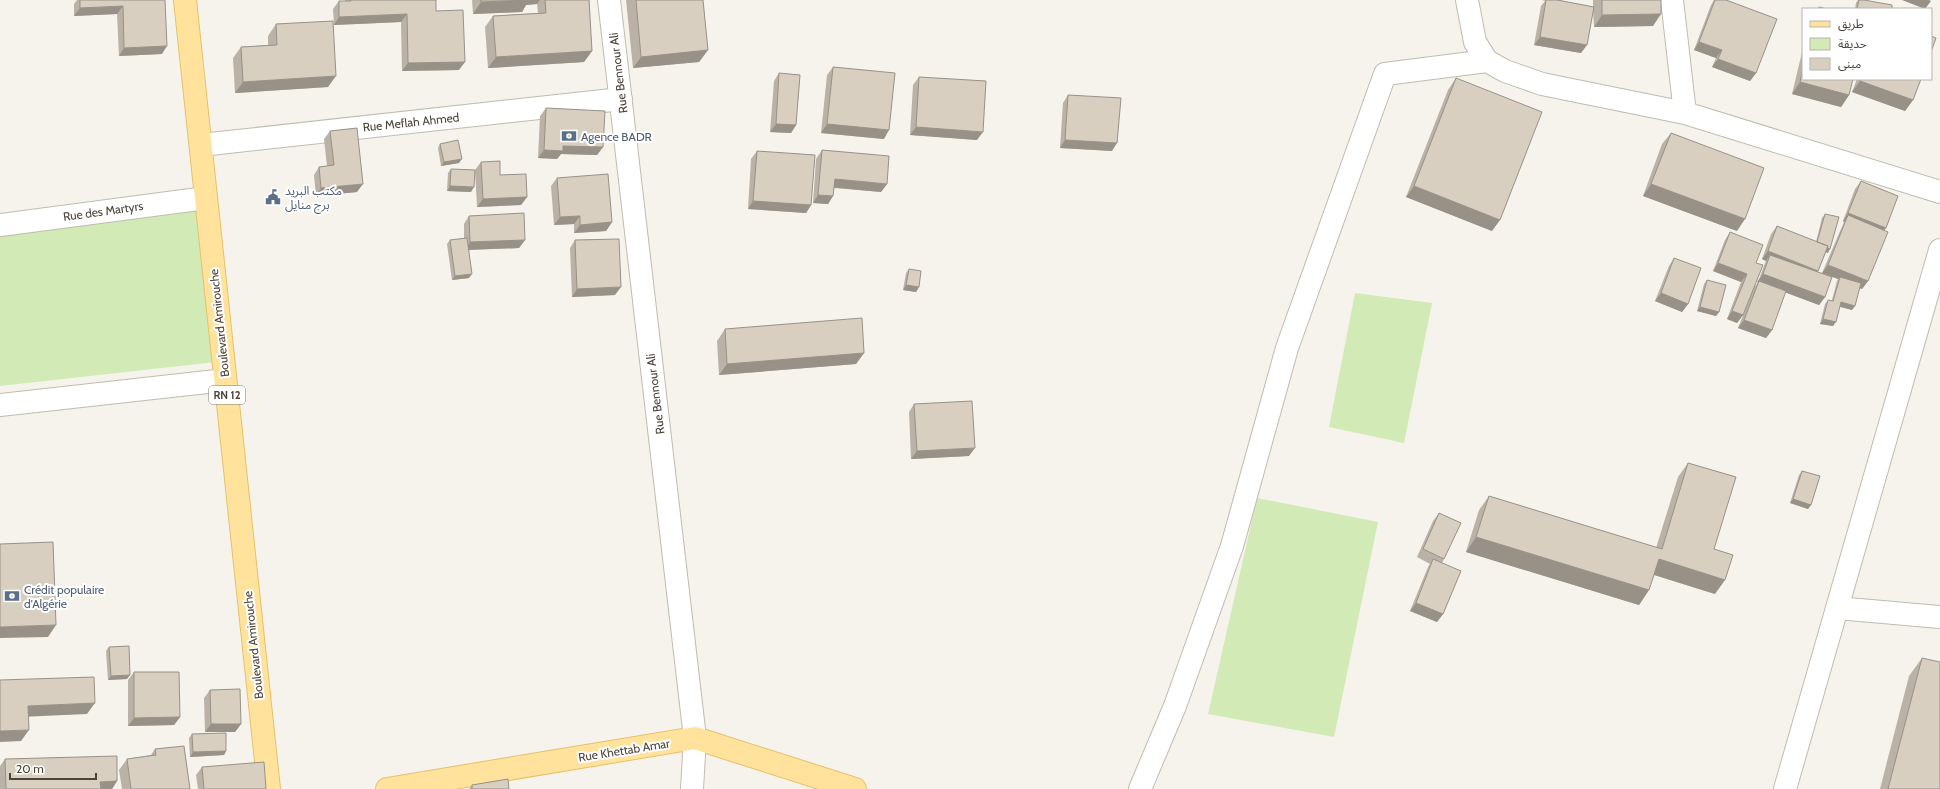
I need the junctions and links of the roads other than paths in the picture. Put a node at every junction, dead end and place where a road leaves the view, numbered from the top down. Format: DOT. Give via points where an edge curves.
graph roads {
  1 [pos="185,0"];
  2 [pos="609,0"];
  3 [pos="1467,0"];
  4 [pos="1672,0"];
  5 [pos="1487,60"];
  6 [pos="621,98"];
  7 [pos="1685,113"];
  8 [pos="201,145"];
  9 [pos="1940,192"];
  10 [pos="206,198"];
  11 [pos="0,225"];
  12 [pos="1940,250"];
  13 [pos="225,380"];
  14 [pos="0,405"];
  15 [pos="1837,608"];
  16 [pos="1940,617"];
  17 [pos="695,738"];
  18 [pos="269,789"];
  19 [pos="387,789"];
  20 [pos="692,789"];
  21 [pos="856,789"];
  22 [pos="1140,789"];
  23 [pos="1785,789"];
  1 -- 8 [label="main road, Boulevard Amirouche / RN 12"];
  2 -- 6 [label="street, Rue Bennour Ali"];
  3 -- 5 [label="street" via="1475,42"];
  4 -- 7 [label="street"];
  5 -- 7 [label="street" via="1505,71 1542,84"];
  5 -- 22 [label="street" via="1385,74 1287,348 1232,546 1175,706"];
  6 -- 8 [label="street, Rue Meflah Ahmed"];
  6 -- 17 [label="street, Rue Bennour Ali"];
  7 -- 9 [label="street"];
  8 -- 10 [label="main road, Boulevard Amirouche / RN 12"];
  10 -- 11 [label="street, Rue des Martyrs"];
  10 -- 13 [label="main road, Boulevard Amirouche / RN 12"];
  12 -- 15 [label="street"];
  13 -- 14 [label="street"];
  13 -- 18 [label="main road, Boulevard Amirouche / RN 12"];
  15 -- 16 [label="street"];
  15 -- 23 [label="street"];
  17 -- 19 [label="main road, Rue Khettab Amar"];
  17 -- 20 [label="street, Rue Bennour Ali"];
  17 -- 21 [label="main road, Rue Khettab Amar"];
}
